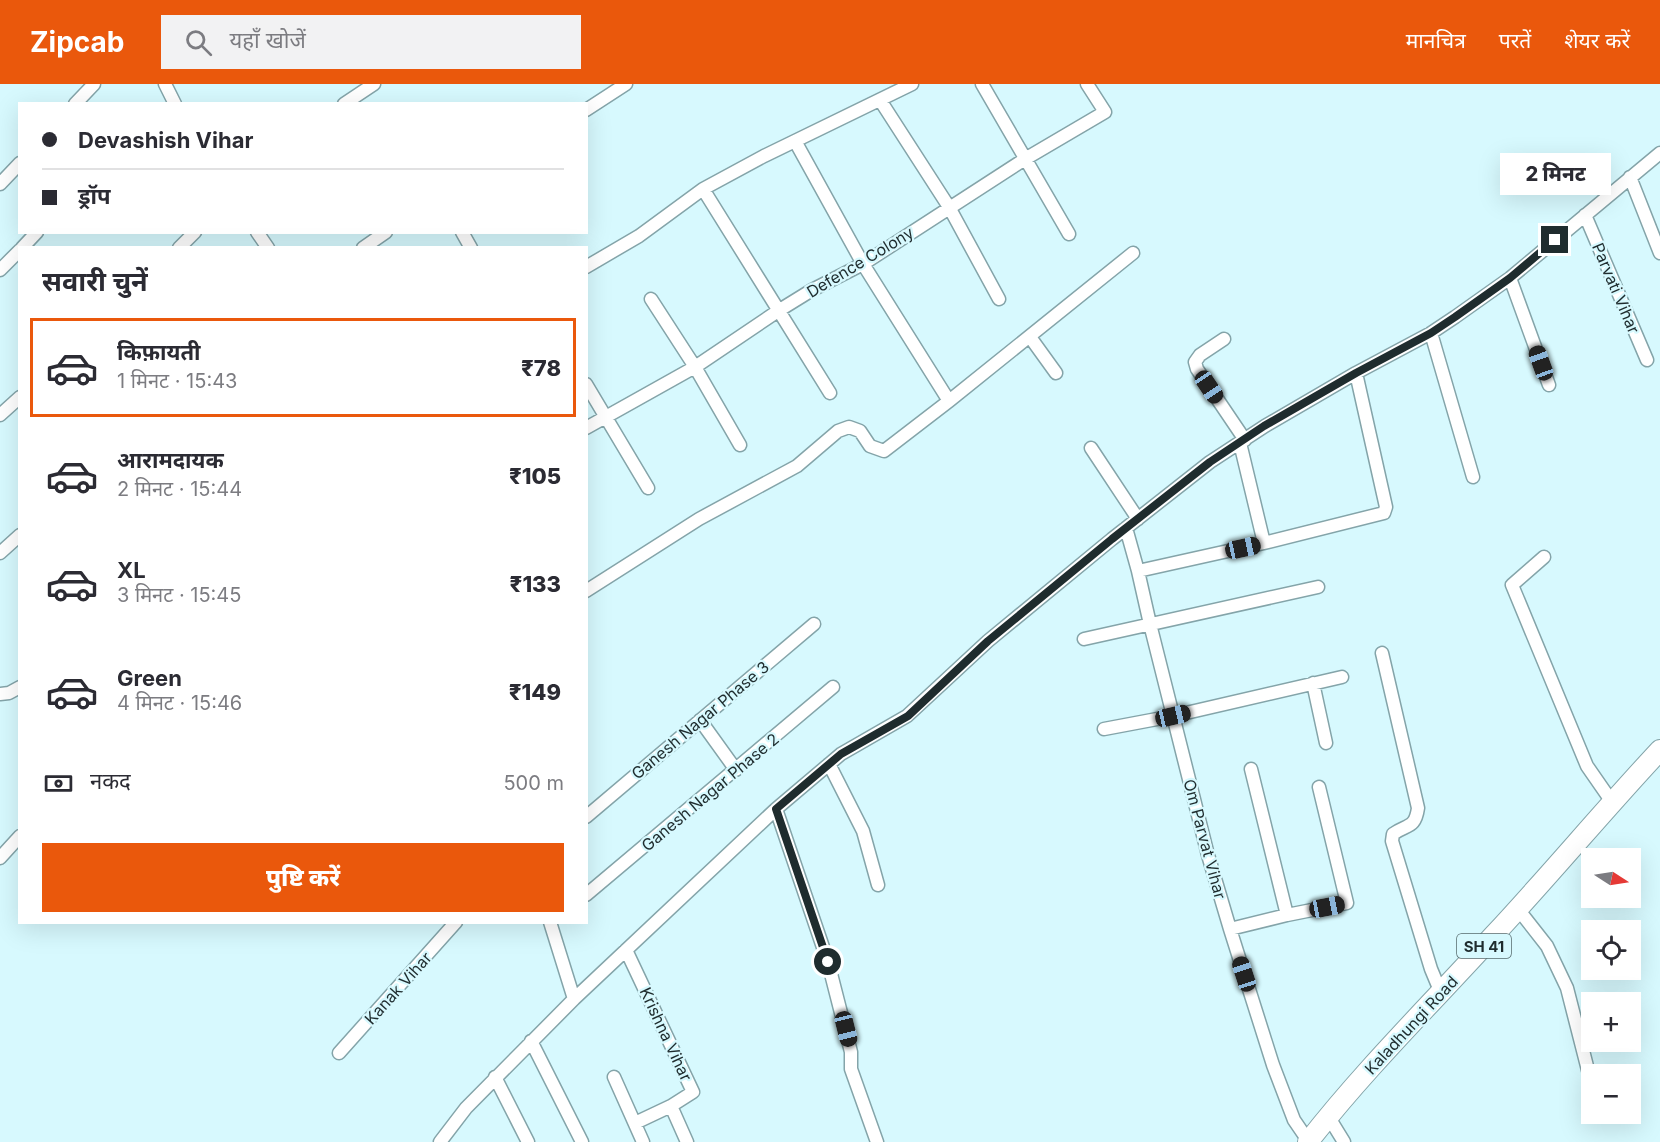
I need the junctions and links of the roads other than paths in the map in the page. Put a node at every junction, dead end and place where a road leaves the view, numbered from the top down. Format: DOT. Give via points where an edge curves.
graph roads {
  1 [pos="94,84"];
  2 [pos="165,84"];
  3 [pos="374,84"];
  4 [pos="626,84"];
  5 [pos="912,84"];
  6 [pos="982,84"];
  7 [pos="1087,84"];
  8 [pos="880,100"];
  9 [pos="77,102"];
  10 [pos="174,102"];
  11 [pos="347,102"];
  12 [pos="588,109"];
  13 [pos="795,141"];
  14 [pos="1660,153"];
  15 [pos="1024,159"];
  16 [pos="18,165"];
  17 [pos="1630,177"];
  18 [pos="0,184"];
  19 [pos="703,189"];
  20 [pos="949,207"];
  21 [pos="1585,215"];
  22 [pos="35,234"];
  23 [pos="193,234"];
  24 [pos="383,234"];
  25 [pos="1069,234"];
  26 [pos="24,246"];
  27 [pos="181,246"];
  28 [pos="366,246"];
  29 [pos="18,252"];
  30 [pos="1133,253"];
  31 [pos="1660,253"];
  32 [pos="863,264"];
  33 [pos="588,266"];
  34 [pos="0,270"];
  35 [pos="1510,278"];
  36 [pos="651,299"];
  37 [pos="999,299"];
  38 [pos="778,311"];
  39 [pos="1431,333"];
  40 [pos="1030,337"];
  41 [pos="1224,339"];
  42 [pos="1647,360"];
  43 [pos="695,367"];
  44 [pos="1056,373"];
  45 [pos="1356,373"];
  46 [pos="1549,385"];
  47 [pos="588,387"];
  48 [pos="830,393"];
  49 [pos="18,399"];
  50 [pos="949,401"];
  51 [pos="0,415"];
  52 [pos="606,416"];
  53 [pos="588,427"];
  54 [pos="1243,442"];
  55 [pos="740,445"];
  56 [pos="1091,448"];
  57 [pos="1473,477"];
  58 [pos="648,488"];
  59 [pos="1138,519"];
  60 [pos="1126,528"];
  61 [pos="18,537"];
  62 [pos="1264,543"];
  63 [pos="0,554"];
  64 [pos="1544,557"];
  65 [pos="1138,571"];
  66 [pos="1318,586"];
  67 [pos="588,590"];
  68 [pos="814,624"];
  69 [pos="1150,624"];
  70 [pos="1084,639"];
  71 [pos="1382,653"];
  72 [pos="1342,677"];
  73 [pos="1313,683"];
  74 [pos="832,687"];
  75 [pos="18,688"];
  76 [pos="0,694"];
  77 [pos="1173,716"];
  78 [pos="700,720"];
  79 [pos="1104,729"];
  80 [pos="1326,743"];
  81 [pos="1660,750"];
  82 [pos="829,764"];
  83 [pos="1251,768"];
  84 [pos="736,770"];
  85 [pos="1319,788"];
  86 [pos="1612,802"];
  87 [pos="776,809"];
  88 [pos="588,815"];
  89 [pos="18,838"];
  90 [pos="0,858"];
  91 [pos="878,885"];
  92 [pos="588,893"];
  93 [pos="1518,909"];
  94 [pos="1287,915"];
  95 [pos="454,924"];
  96 [pos="552,924"];
  97 [pos="1230,929"];
  98 [pos="626,950"];
  99 [pos="1441,993"];
  100 [pos="573,999"];
  101 [pos="531,1041"];
  102 [pos="339,1053"];
  103 [pos="1586,1064"];
  104 [pos="495,1077"];
  105 [pos="614,1077"];
  106 [pos="671,1106"];
  107 [pos="1328,1116"];
  108 [pos="635,1123"];
  109 [pos="440,1142"];
  110 [pos="528,1142"];
  111 [pos="582,1142"];
  112 [pos="644,1142"];
  113 [pos="687,1142"];
  114 [pos="877,1142"];
  115 [pos="1308,1142"];
  116 [pos="1344,1142"];
  1 -- 9 [label="street"];
  2 -- 10 [label="street"];
  3 -- 11 [label="street"];
  4 -- 12 [label="street"];
  5 -- 8 [label="street"];
  6 -- 15 [label="street"];
  7 -- 15 [label="street, Defence Colony" via="1105,112"];
  8 -- 13 [label="street"];
  8 -- 20 [label="street"];
  13 -- 19 [label="street"];
  13 -- 32 [label="street"];
  14 -- 17 [label="street"];
  15 -- 20 [label="street, Defence Colony"];
  15 -- 25 [label="street"];
  16 -- 18 [label="street"];
  17 -- 21 [label="street"];
  17 -- 31 [label="street"];
  19 -- 33 [label="street" via="639,236"];
  19 -- 38 [label="street"];
  20 -- 32 [label="street, Defence Colony"];
  20 -- 37 [label="street"];
  21 -- 35 [label="street"];
  21 -- 42 [label="street, Parvati Vihar"];
  22 -- 26 [label="street"];
  23 -- 27 [label="street"];
  24 -- 28 [label="street"];
  29 -- 34 [label="street"];
  30 -- 40 [label="street"];
  32 -- 38 [label="street, Defence Colony"];
  32 -- 50 [label="street"];
  35 -- 39 [label="street"];
  35 -- 46 [label="street"];
  36 -- 43 [label="street"];
  38 -- 43 [label="street, Defence Colony"];
  38 -- 48 [label="street"];
  39 -- 45 [label="street"];
  39 -- 57 [label="street"];
  40 -- 44 [label="street"];
  40 -- 50 [label="street"];
  41 -- 54 [label="street" via="1195,362"];
  43 -- 52 [label="street, Defence Colony"];
  43 -- 55 [label="street"];
  45 -- 54 [label="street"];
  45 -- 62 [label="street" via="1386,507 1384,513"];
  47 -- 52 [label="street"];
  49 -- 51 [label="street"];
  50 -- 67 [label="street" via="884,451 870,446 860,431 849,427 838,431 797,466 699,519"];
  52 -- 53 [label="street, Defence Colony"];
  52 -- 58 [label="street"];
  54 -- 59 [label="street" via="1210,462"];
  54 -- 62 [label="street"];
  56 -- 59 [label="street"];
  59 -- 60 [label="street"];
  60 -- 65 [label="street, Om Parvat Vihar"];
  60 -- 82 [label="street" via="988,641 908,716"];
  61 -- 63 [label="street"];
  62 -- 65 [label="street"];
  64 -- 86 [label="street" via="1512,585 1587,766"];
  65 -- 69 [label="street, Om Parvat Vihar"];
  66 -- 69 [label="street"];
  68 -- 78 [label="street, Ganesh Nagar Phase 3"];
  69 -- 70 [label="street"];
  69 -- 77 [label="street, Om Parvat Vihar"];
  71 -- 99 [label="street" via="1418,808 1416,819 1393,834 1392,841"];
  72 -- 73 [label="street"];
  73 -- 77 [label="street"];
  73 -- 80 [label="street"];
  74 -- 84 [label="street, Ganesh Nagar Phase 2"];
  75 -- 76 [label="street"];
  77 -- 79 [label="street"];
  77 -- 97 [label="street, Om Parvat Vihar"];
  78 -- 84 [label="street"];
  78 -- 88 [label="street, Ganesh Nagar Phase 3"];
  81 -- 86 [label="main road, Kaladhungi Road / SH 41"];
  82 -- 87 [label="street"];
  82 -- 91 [label="street" via="863,831"];
  83 -- 94 [label="street"];
  84 -- 92 [label="street, Ganesh Nagar Phase 2"];
  85 -- 94 [label="street" via="1347,903"];
  86 -- 93 [label="main road, Kaladhungi Road / SH 41"];
  87 -- 98 [label="street"];
  87 -- 114 [label="street" via="828,962 851,1052 851,1069"];
  89 -- 90 [label="street"];
  93 -- 99 [label="main road, Kaladhungi Road / SH 41"];
  93 -- 103 [label="street" via="1547,946 1567,988"];
  94 -- 97 [label="street"];
  95 -- 102 [label="street, Kanak Vihar"];
  96 -- 100 [label="street"];
  97 -- 115 [label="street, Om Parvat Vihar" via="1273,1065 1294,1120"];
  98 -- 100 [label="street"];
  98 -- 106 [label="street, Krishna Vihar" via="693,1092"];
  99 -- 107 [label="main road, Kaladhungi Road / SH 41"];
  100 -- 101 [label="street"];
  101 -- 104 [label="street"];
  101 -- 111 [label="street"];
  104 -- 109 [label="street"];
  104 -- 110 [label="street"];
  105 -- 108 [label="street"];
  106 -- 108 [label="street"];
  106 -- 113 [label="street, Krishna Vihar"];
  107 -- 115 [label="main road, Kaladhungi Road / SH 41"];
  107 -- 116 [label="street"];
  108 -- 112 [label="street"];
}
